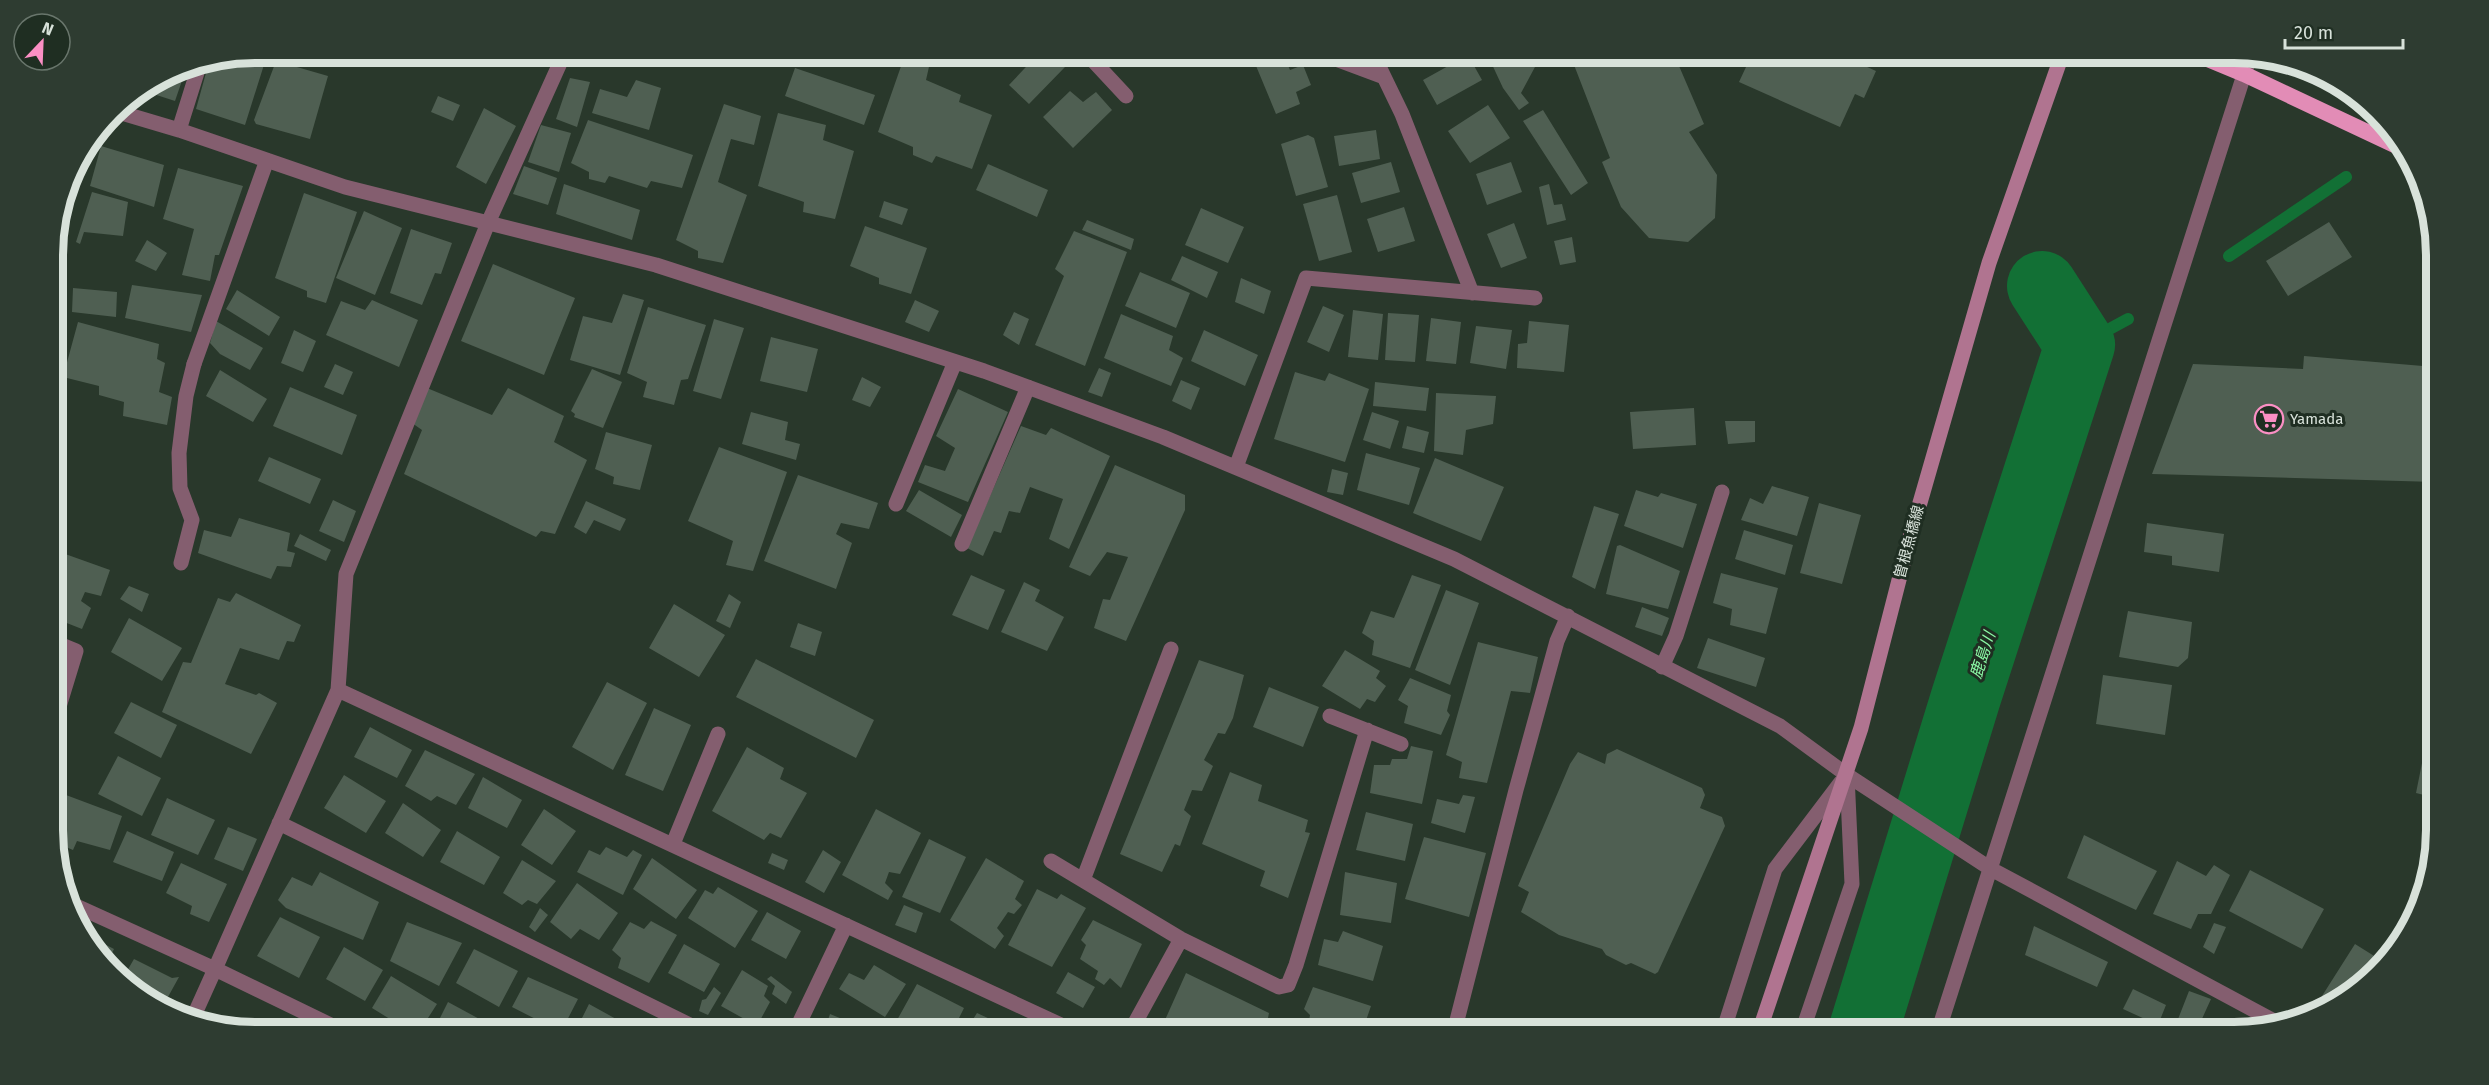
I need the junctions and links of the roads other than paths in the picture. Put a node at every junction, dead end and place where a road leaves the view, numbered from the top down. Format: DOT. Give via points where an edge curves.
graph roads {
  1 [pos="560,63"];
  2 [pos="1095,63"];
  3 [pos="1346,63"];
  4 [pos="1377,63"];
  5 [pos="2059,63"];
  6 [pos="2218,63"];
  7 [pos="2247,64"];
  8 [pos="197,73"];
  9 [pos="2244,74"];
  10 [pos="1384,77"];
  11 [pos="1126,96"];
  12 [pos="125,114"];
  13 [pos="179,130"];
  14 [pos="2389,142"];
  15 [pos="267,160"];
  16 [pos="488,224"];
  17 [pos="1472,293"];
  18 [pos="1535,298"];
  19 [pos="955,362"];
  20 [pos="1028,387"];
  21 [pos="1236,467"];
  22 [pos="1722,492"];
  23 [pos="896,504"];
  24 [pos="962,544"];
  25 [pos="180,563"];
  26 [pos="1568,616"];
  27 [pos="63,646"];
  28 [pos="1171,649"];
  29 [pos="1662,667"];
  30 [pos="338,690"];
  31 [pos="63,694"];
  32 [pos="1330,716"];
  33 [pos="1367,730"];
  34 [pos="718,734"];
  35 [pos="1401,744"];
  36 [pos="1846,775"];
  37 [pos="279,823"];
  38 [pos="673,844"];
  39 [pos="1051,861"];
  40 [pos="1991,869"];
  41 [pos="1083,880"];
  42 [pos="79,906"];
  43 [pos="846,925"];
  44 [pos="1181,939"];
  45 [pos="215,969"];
  46 [pos="195,1013"];
  47 [pos="2269,1018"];
  48 [pos="324,1022"];
  49 [pos="684,1022"];
  50 [pos="800,1022"];
  51 [pos="1055,1022"];
  52 [pos="1135,1022"];
  53 [pos="1457,1022"];
  54 [pos="1726,1022"];
  55 [pos="1762,1022"];
  56 [pos="1805,1022"];
  57 [pos="1941,1022"];
  1 -- 16 [label="street"];
  2 -- 11 [label="street"];
  3 -- 10 [label="street"];
  4 -- 10 [label="street"];
  5 -- 36 [label="main road, 曽根魚橋線" via="1989,264"];
  6 -- 9 [label="highway"];
  7 -- 9 [label="street"];
  8 -- 13 [label="street"];
  9 -- 14 [label="highway"];
  9 -- 40 [label="street"];
  10 -- 17 [label="street"];
  12 -- 13 [label="street"];
  13 -- 15 [label="street"];
  15 -- 16 [label="street" via="345,187"];
  15 -- 25 [label="street" via="194,363 186,396 179,453 180,489 192,520"];
  16 -- 19 [label="street" via="656,266"];
  16 -- 30 [label="street" via="346,574"];
  17 -- 18 [label="street"];
  17 -- 21 [label="street" via="1306,278"];
  19 -- 20 [label="street"];
  19 -- 23 [label="street"];
  20 -- 21 [label="street"];
  20 -- 24 [label="street"];
  21 -- 26 [label="street" via="1454,558"];
  22 -- 29 [label="street" via="1676,636"];
  26 -- 29 [label="street"];
  26 -- 53 [label="street" via="1557,641"];
  27 -- 31 [label="street" via="76,651"];
  28 -- 41 [label="street"];
  29 -- 36 [label="street" via="1780,726"];
  30 -- 37 [label="street"];
  30 -- 38 [label="street"];
  32 -- 33 [label="street"];
  33 -- 35 [label="street"];
  33 -- 44 [label="street" via="1288,985 1279,987"];
  34 -- 38 [label="street"];
  36 -- 40 [label="street"];
  36 -- 54 [label="street" via="1776,869"];
  36 -- 55 [label="main road, 曽根魚橋線"];
  36 -- 56 [label="street" via="1852,884"];
  37 -- 45 [label="street"];
  37 -- 49 [label="street"];
  38 -- 43 [label="street"];
  39 -- 41 [label="street"];
  40 -- 47 [label="street"];
  40 -- 57 [label="street"];
  41 -- 44 [label="street"];
  42 -- 45 [label="street"];
  43 -- 50 [label="street"];
  43 -- 51 [label="street"];
  44 -- 52 [label="street"];
  45 -- 46 [label="street"];
  45 -- 48 [label="street"];
}
